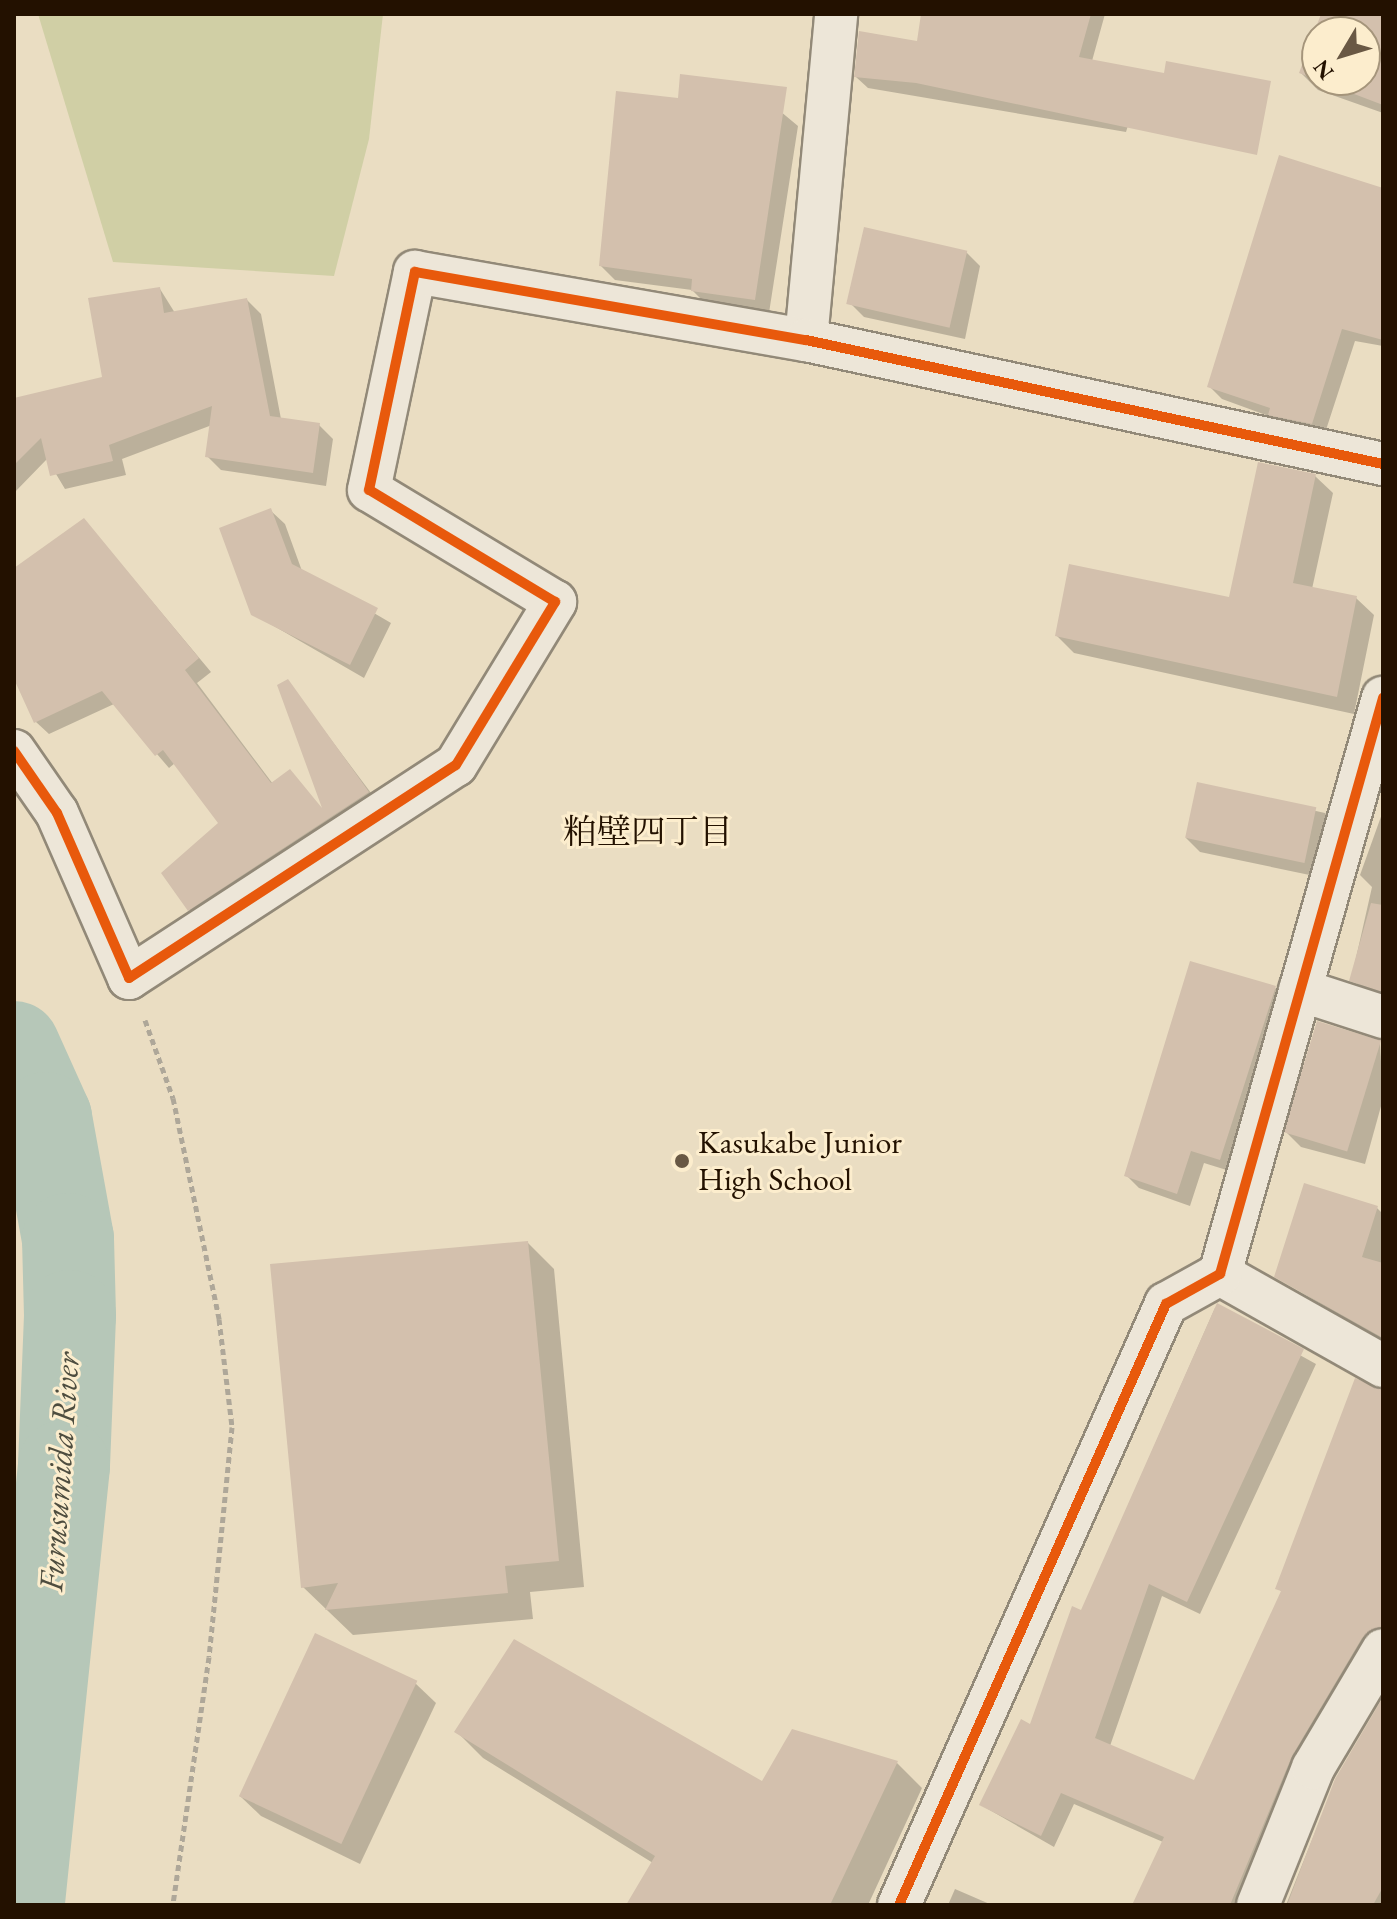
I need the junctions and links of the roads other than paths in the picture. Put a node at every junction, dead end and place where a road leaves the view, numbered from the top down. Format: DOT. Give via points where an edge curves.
graph roads {
  1 [pos="836,14"];
  2 [pos="806,340"];
  3 [pos="1383,464"];
  4 [pos="1383,698"];
  5 [pos="14,751"];
  6 [pos="1300,990"];
  7 [pos="1383,1017"];
  8 [pos="1220,1274"];
  9 [pos="1383,1366"];
  10 [pos="1383,1650"];
  11 [pos="899,1905"];
  12 [pos="1258,1905"];
  1 -- 2 [label="street"];
  2 -- 3 [label="street"];
  2 -- 5 [label="street" via="415,272 369,490 555,602 456,765 129,978 57,813"];
  4 -- 6 [label="street"];
  6 -- 7 [label="street"];
  6 -- 8 [label="street"];
  8 -- 9 [label="street"];
  8 -- 11 [label="street" via="1166,1304"];
  10 -- 12 [label="street" via="1313,1768"];
}
